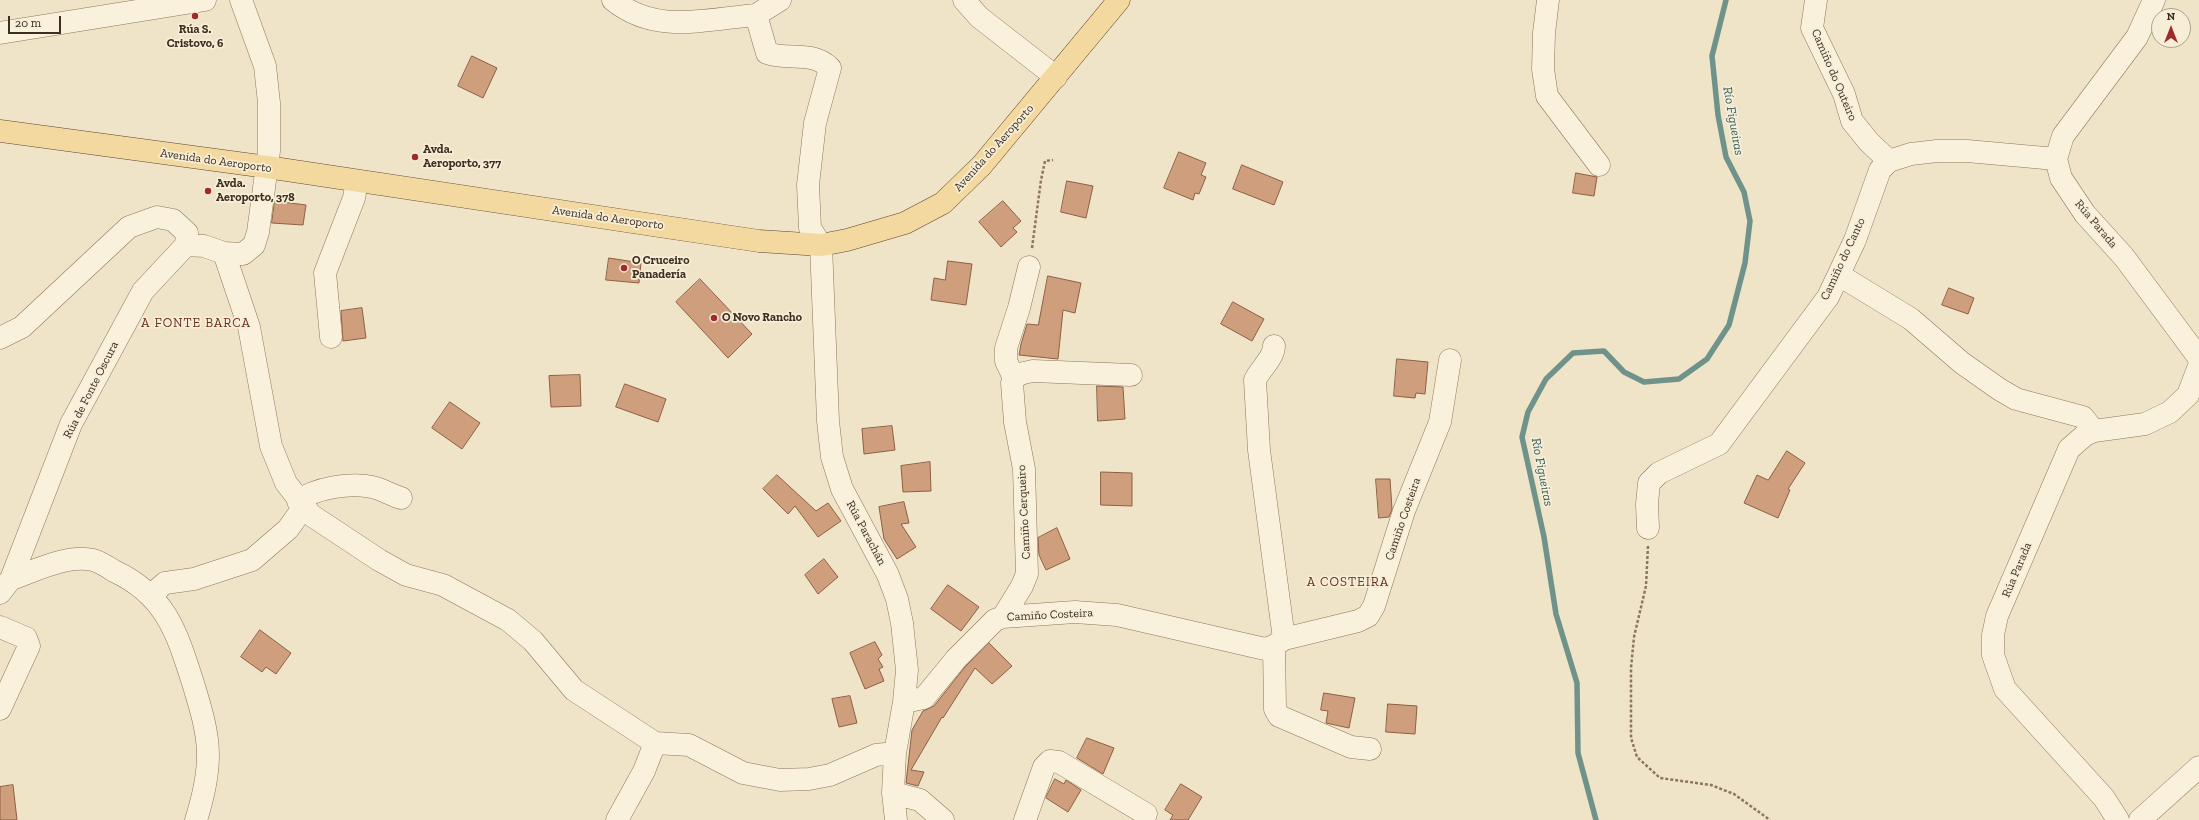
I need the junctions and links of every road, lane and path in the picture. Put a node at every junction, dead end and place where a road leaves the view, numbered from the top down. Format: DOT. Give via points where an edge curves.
graph roads {
  1 [pos="205,0"];
  2 [pos="241,0"];
  3 [pos="613,0"];
  4 [pos="780,0"];
  5 [pos="964,0"];
  6 [pos="1119,0"];
  7 [pos="1548,0"];
  8 [pos="1816,0"];
  9 [pos="2154,0"];
  10 [pos="756,15"];
  11 [pos="0,33"];
  12 [pos="1056,77"];
  13 [pos="0,131"];
  14 [pos="2056,159"];
  15 [pos="1053,160"];
  16 [pos="1889,161"];
  17 [pos="1599,165"];
  18 [pos="267,167"];
  19 [pos="357,181"];
  20 [pos="186,245"];
  21 [pos="821,245"];
  22 [pos="224,253"];
  23 [pos="1029,267"];
  24 [pos="1839,275"];
  25 [pos="331,337"];
  26 [pos="0,338"];
  27 [pos="1274,346"];
  28 [pos="2199,358"];
  29 [pos="1450,360"];
  30 [pos="2199,366"];
  31 [pos="1131,374"];
  32 [pos="1014,378"];
  33 [pos="2094,431"];
  34 [pos="401,498"];
  35 [pos="301,505"];
  36 [pos="1648,528"];
  37 [pos="6,576"];
  38 [pos="151,595"];
  39 [pos="1003,617"];
  40 [pos="0,627"];
  41 [pos="1279,643"];
  42 [pos="904,702"];
  43 [pos="0,708"];
  44 [pos="655,743"];
  45 [pos="1370,749"];
  46 [pos="895,754"];
  47 [pos="2199,767"];
  48 [pos="893,793"];
  49 [pos="1146,814"];
  50 [pos="196,820"];
  51 [pos="617,820"];
  52 [pos="896,820"];
  53 [pos="944,820"];
  54 [pos="1025,820"];
  55 [pos="1770,820"];
  56 [pos="2118,820"];
  57 [pos="2140,820"];
  1 -- 11 [label="street"];
  2 -- 18 [label="street" via="265,66 269,103"];
  3 -- 10 [label="street" via="636,15 671,22 696,23"];
  4 -- 10 [label="street"];
  5 -- 12 [label="street" via="979,17"];
  6 -- 12 [label="main road, Avenida do Aeroporto"];
  7 -- 17 [label="street" via="1543,69 1547,96"];
  8 -- 16 [label="street, Camiño do Outeiro" via="1812,28 1844,94 1852,121"];
  9 -- 14 [label="street" via="2137,37 2063,136"];
  10 -- 21 [label="street" via="767,53 822,60 830,68 816,123 808,185 810,228"];
  12 -- 21 [label="main road, Avenida do Aeroporto" via="982,165 943,203 905,223 865,236"];
  13 -- 18 [label="main road, Avenida do Aeroporto"];
  14 -- 16 [label="street" via="1959,151 1911,154"];
  14 -- 28 [label="street, Rúa Parada" via="2061,178 2085,214 2124,257"];
  15 -- 23 [label="path" via="1045,161"];
  16 -- 24 [label="street, Camiño do Canto" via="1880,170 1855,240"];
  18 -- 19 [label="main road, Avenida do Aeroporto"];
  18 -- 22 [label="street" via="254,245 243,254"];
  19 -- 21 [label="main road, Avenida do Aeroporto" via="759,241"];
  19 -- 25 [label="street" via="354,198 325,273"];
  20 -- 22 [label="street" via="204,246"];
  20 -- 26 [label="street" via="187,233 173,220 157,217 129,227 22,327"];
  20 -- 37 [label="street, Rúa de Fonte Oscura" via="143,291 75,417"];
  21 -- 42 [label="street, Rúa Parachán" via="828,421 832,457 842,489 888,575 897,599 907,670"];
  22 -- 35 [label="street" via="249,327 271,446 286,484"];
  23 -- 32 [label="street, Camiño Cerqueiro" via="1006,348 1006,361"];
  24 -- 33 [label="street" via="1911,319 1962,363 1999,390 2016,399 2083,416"];
  24 -- 36 [label="street, Camiño do Canto" via="1828,297 1719,444 1659,473 1649,484"];
  27 -- 41 [label="street" via="1274,352 1259,370 1255,380 1259,450"];
  29 -- 41 [label="street, Camiño Costeira" via="1440,422 1404,510 1374,606 1368,616"];
  30 -- 33 [label="street, Rúa Parada" via="2188,395 2170,412 2145,424"];
  31 -- 32 [label="street" via="1033,371 1020,373"];
  32 -- 39 [label="street, Camiño Cerqueiro" via="1012,383 1015,422 1024,468 1027,574"];
  33 -- 56 [label="street, Rúa Parada" via="2084,435 2069,449 1997,616 1993,635 1993,655 2005,689 2104,798"];
  34 -- 35 [label="street" via="363,485 319,490 308,494"];
  35 -- 38 [label="street" via="288,529 252,560 194,579 165,583"];
  35 -- 44 [label="street" via="379,560 406,575 443,585 508,620 533,641 574,690"];
  36 -- 55 [label="path" via="1649,565 1634,637 1631,668 1631,738 1637,757 1660,778 1711,786 1734,794"];
  37 -- 38 [label="street" via="68,560 92,560 128,577"];
  38 -- 50 [label="street" via="168,617 178,637 201,710 208,754 205,793"];
  39 -- 41 [label="street, Camiño Costeira" via="1075,612 1103,613 1265,649"];
  39 -- 42 [label="street, Camiño Costeira" via="995,620 956,659 924,698"];
  40 -- 43 [label="street" via="26,638 29,646"];
  41 -- 45 [label="street" via="1275,709 1278,716 1351,747"];
  42 -- 46 [label="street, Rúa Parachán"];
  44 -- 46 [label="street" via="689,745 743,773 780,780 830,775 876,755"];
  44 -- 51 [label="street" via="644,771"];
  46 -- 48 [label="street, Rúa Parachán"];
  47 -- 57 [label="street"];
  48 -- 52 [label="street, Rúa Parachán"];
  48 -- 53 [label="street" via="920,800"];
  49 -- 54 [label="street" via="1059,762 1050,761 1044,767"];
}
